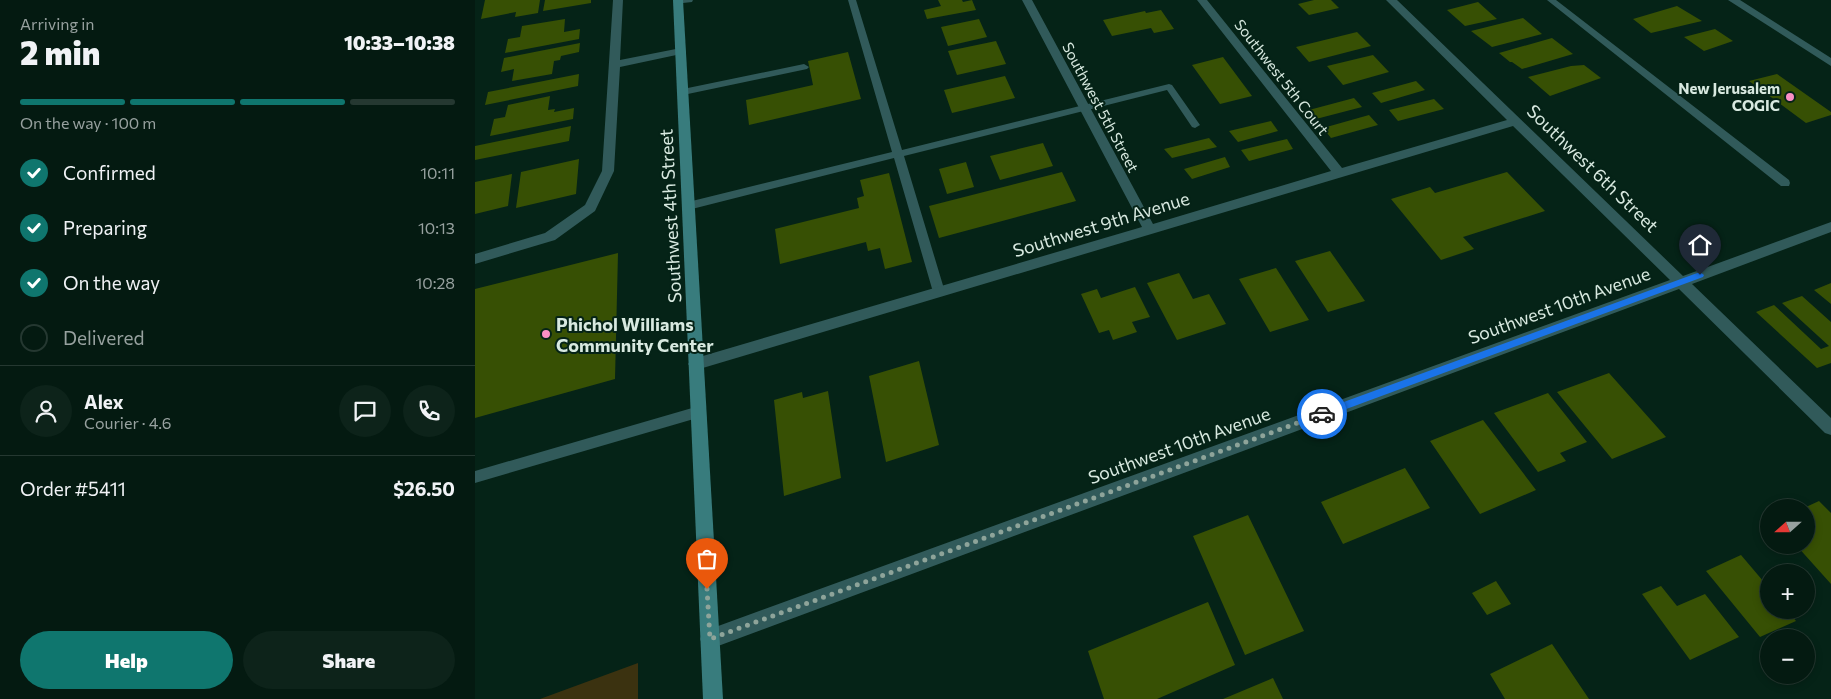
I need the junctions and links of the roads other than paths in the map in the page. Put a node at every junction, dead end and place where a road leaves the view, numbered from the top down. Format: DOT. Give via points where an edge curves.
graph roads {
  1 [pos="617,0"];
  2 [pos="852,0"];
  3 [pos="1027,0"];
  4 [pos="1202,0"];
  5 [pos="1391,0"];
  6 [pos="1551,0"];
  7 [pos="1733,0"];
  8 [pos="681,1"];
  9 [pos="681,51"];
  10 [pos="1831,63"];
  11 [pos="614,64"];
  12 [pos="804,67"];
  13 [pos="683,92"];
  14 [pos="1085,108"];
  15 [pos="1516,121"];
  16 [pos="1195,125"];
  17 [pos="898,153"];
  18 [pos="1339,173"];
  19 [pos="1785,183"];
  20 [pos="688,206"];
  21 [pos="1831,227"];
  22 [pos="1149,228"];
  23 [pos="475,259"];
  24 [pos="1681,282"];
  25 [pos="939,292"];
  26 [pos="696,364"];
  27 [pos="699,412"];
  28 [pos="1831,428"];
  29 [pos="475,476"];
  30 [pos="710,639"];
  31 [pos="713,699"];
  1 -- 11 [label="street"];
  2 -- 17 [label="lane"];
  3 -- 14 [label="street, Southwest 5th Street"];
  4 -- 18 [label="street, Southwest 5th Court"];
  5 -- 15 [label="street, Southwest 6th Street"];
  6 -- 19 [label="lane"];
  7 -- 10 [label="street"];
  8 -- 9 [label="street, Southwest 4th Street"];
  9 -- 11 [label="street"];
  9 -- 13 [label="street, Southwest 4th Street"];
  11 -- 23 [label="street" via="608,171 591,208 550,237"];
  12 -- 13 [label="lane"];
  13 -- 20 [label="street, Southwest 4th Street"];
  14 -- 16 [label="lane" via="1169,87"];
  14 -- 17 [label="lane"];
  14 -- 22 [label="street, Southwest 5th Street"];
  15 -- 18 [label="street, Southwest 9th Avenue"];
  15 -- 24 [label="street, Southwest 6th Street"];
  17 -- 20 [label="lane"];
  17 -- 25 [label="lane"];
  18 -- 22 [label="street, Southwest 9th Avenue"];
  20 -- 26 [label="street, Southwest 4th Street"];
  21 -- 24 [label="street, Southwest 10th Avenue"];
  22 -- 25 [label="street, Southwest 9th Avenue"];
  24 -- 28 [label="street, Southwest 6th Street"];
  24 -- 30 [label="street, Southwest 10th Avenue"];
  25 -- 26 [label="street, Southwest 9th Avenue"];
  26 -- 27 [label="street, Southwest 4th Street"];
  27 -- 29 [label="lane"];
  27 -- 30 [label="street, Southwest 4th Street"];
  30 -- 31 [label="street, Southwest 4th Street"];
}
